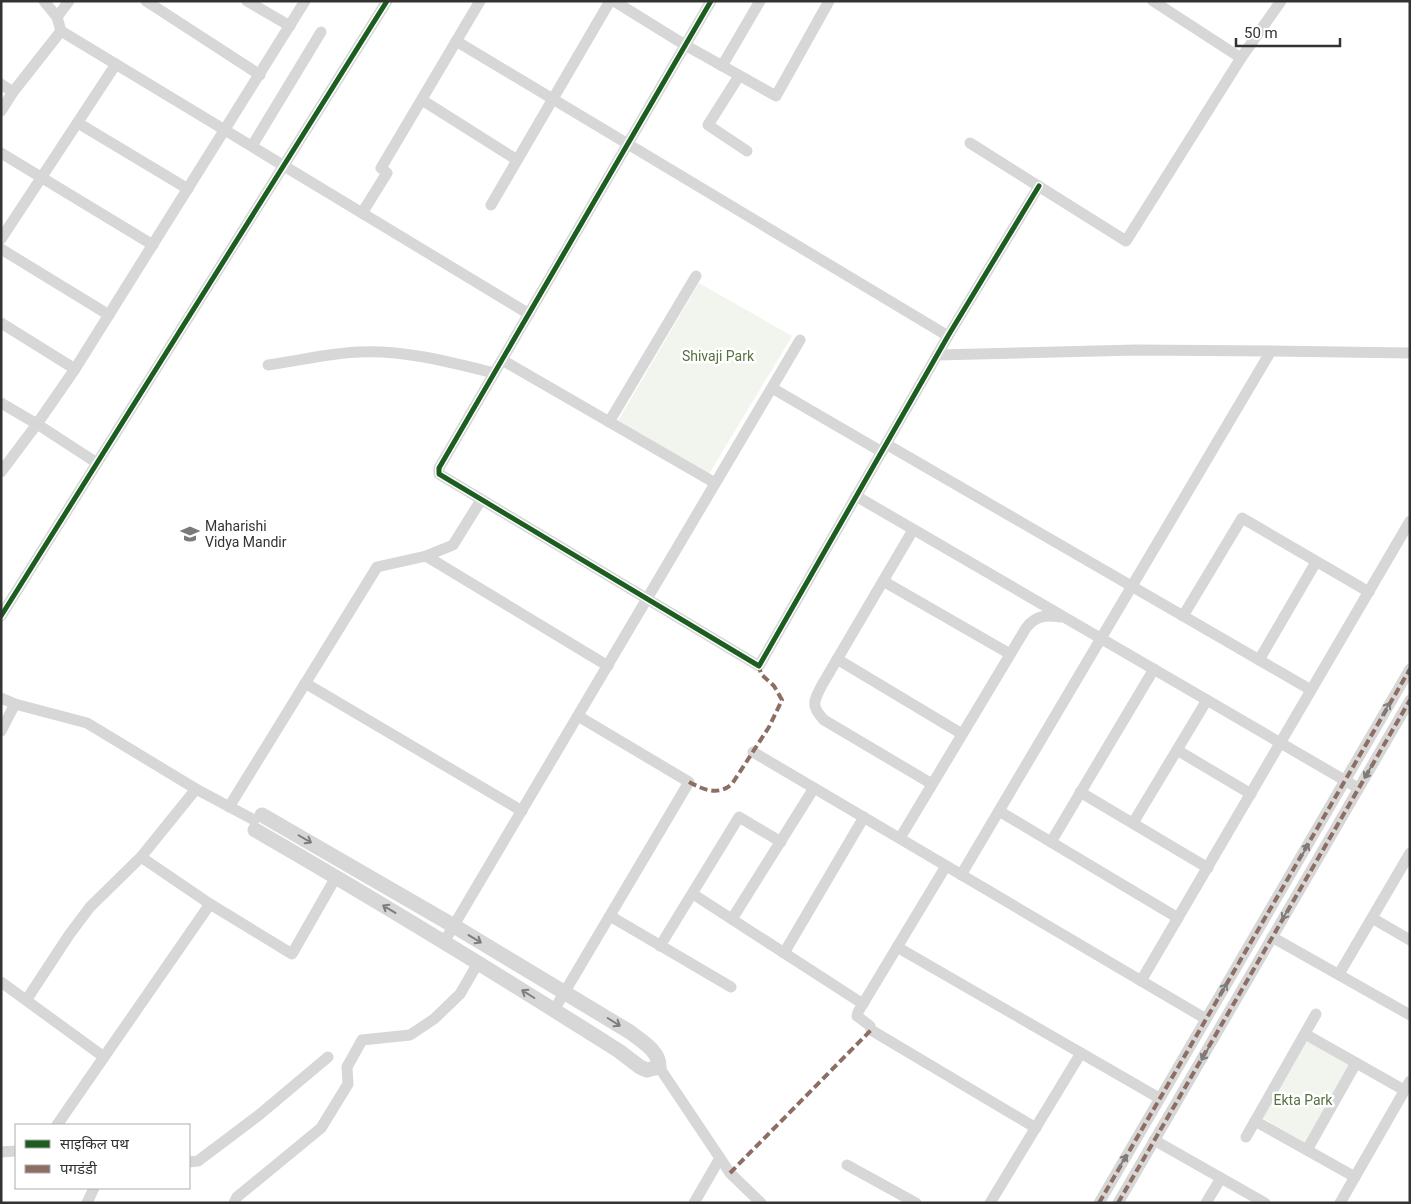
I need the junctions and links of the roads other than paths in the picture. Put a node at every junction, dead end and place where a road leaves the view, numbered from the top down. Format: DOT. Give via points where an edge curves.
graph roads {
  1 [pos="44,1"];
  2 [pos="69,1"];
  3 [pos="147,1"];
  4 [pos="247,1"];
  5 [pos="305,1"];
  6 [pos="387,1"];
  7 [pos="480,1"];
  8 [pos="612,1"];
  9 [pos="711,1"];
  10 [pos="760,1"];
  11 [pos="829,1"];
  12 [pos="1153,1"];
  13 [pos="1281,1"];
  14 [pos="57,17"];
  15 [pos="290,26"];
  16 [pos="61,31"];
  17 [pos="321,32"];
  18 [pos="456,41"];
  19 [pos="685,45"];
  20 [pos="1241,58"];
  21 [pos="116,64"];
  22 [pos="722,66"];
  23 [pos="260,75"];
  24 [pos="739,76"];
  25 [pos="1,84"];
  26 [pos="13,92"];
  27 [pos="422,100"];
  28 [pos="554,100"];
  29 [pos="1,112"];
  30 [pos="78,123"];
  31 [pos="225,130"];
  32 [pos="970,143"];
  33 [pos="628,144"];
  34 [pos="252,146"];
  35 [pos="747,151"];
  36 [pos="1,153"];
  37 [pos="517,160"];
  38 [pos="283,165"];
  39 [pos="42,178"];
  40 [pos="1038,186"];
  41 [pos="188,189"];
  42 [pos="492,205"];
  43 [pos="362,213"];
  44 [pos="1,239"];
  45 [pos="153,245"];
  46 [pos="1,249"];
  47 [pos="696,276"];
  48 [pos="529,314"];
  49 [pos="109,315"];
  50 [pos="1,324"];
  51 [pos="948,336"];
  52 [pos="800,340"];
  53 [pos="1272,350"];
  54 [pos="1410,353"];
  55 [pos="937,355"];
  56 [pos="502,360"];
  57 [pos="268,365"];
  58 [pos="76,369"];
  59 [pos="494,373"];
  60 [pos="772,388"];
  61 [pos="1,403"];
  62 [pos="609,422"];
  63 [pos="37,424"];
  64 [pos="884,448"];
  65 [pos="97,463"];
  66 [pos="1,472"];
  67 [pos="715,484"];
  68 [pos="856,496"];
  69 [pos="482,500"];
  70 [pos="1410,521"];
  71 [pos="913,530"];
  72 [pos="426,556"];
  73 [pos="1316,562"];
  74 [pos="883,581"];
  75 [pos="1132,586"];
  76 [pos="1369,592"];
  77 [pos="647,599"];
  78 [pos="3,609"];
  79 [pos="1183,616"];
  80 [pos="1065,618"];
  81 [pos="1101,639"];
  82 [pos="1010,654"];
  83 [pos="837,659"];
  84 [pos="1259,660"];
  85 [pos="608,666"];
  86 [pos="1154,669"];
  87 [pos="1410,669"];
  88 [pos="305,683"];
  89 [pos="1311,690"];
  90 [pos="1,698"];
  91 [pos="1207,700"];
  92 [pos="15,704"];
  93 [pos="1408,705"];
  94 [pos="578,716"];
  95 [pos="1,731"];
  96 [pos="962,734"];
  97 [pos="1280,743"];
  98 [pos="1177,750"];
  99 [pos="753,752"];
  100 [pos="1345,780"];
  101 [pos="932,784"];
  102 [pos="814,788"];
  103 [pos="1358,788"];
  104 [pos="196,789"];
  105 [pos="1080,792"];
  106 [pos="1251,794"];
  107 [pos="230,807"];
  108 [pos="999,810"];
  109 [pos="522,811"];
  110 [pos="864,817"];
  111 [pos="257,822"];
  112 [pos="1132,823"];
  113 [pos="900,838"];
  114 [pos="781,842"];
  115 [pos="1051,842"];
  116 [pos="1410,853"];
  117 [pos="141,857"];
  118 [pos="946,866"];
  119 [pos="1208,868"];
  120 [pos="1406,869"];
  121 [pos="961,875"];
  122 [pos="336,877"];
  123 [pos="693,894"];
  124 [pos="210,904"];
  125 [pos="610,916"];
  126 [pos="1178,918"];
  127 [pos="1372,918"];
  128 [pos="732,919"];
  129 [pos="454,926"];
  130 [pos="1272,937"];
  131 [pos="1410,940"];
  132 [pos="444,942"];
  133 [pos="660,946"];
  134 [pos="897,947"];
  135 [pos="784,954"];
  136 [pos="478,963"];
  137 [pos="1339,974"];
  138 [pos="1,982"];
  139 [pos="1141,982"];
  140 [pos="730,987"];
  141 [pos="565,992"];
  142 [pos="27,1000"];
  143 [pos="862,1004"];
  144 [pos="554,1010"];
  145 [pos="1316,1014"];
  146 [pos="1410,1015"];
  147 [pos="1206,1019"];
  148 [pos="1304,1034"];
  149 [pos="1081,1053"];
  150 [pos="104,1057"];
  151 [pos="328,1057"];
  152 [pos="1356,1063"];
  153 [pos="659,1067"];
  154 [pos="1407,1085"];
  155 [pos="1160,1098"];
  156 [pos="1255,1121"];
  157 [pos="57,1124"];
  158 [pos="1036,1128"];
  159 [pos="1246,1137"];
  160 [pos="1154,1140"];
  161 [pos="1307,1150"];
  162 [pos="15,1151"];
  163 [pos="1,1152"];
  164 [pos="720,1158"];
  165 [pos="190,1162"];
  166 [pos="847,1165"];
  167 [pos="1355,1177"];
  168 [pos="1221,1178"];
  169 [pos="94,1189"];
  170 [pos="87,1203"];
  171 [pos="234,1203"];
  172 [pos="694,1203"];
  173 [pos="761,1203"];
  174 [pos="916,1203"];
  175 [pos="990,1203"];
  176 [pos="1098,1203"];
  177 [pos="1118,1203"];
  178 [pos="1206,1203"];
  179 [pos="1265,1203"];
  180 [pos="1340,1203"];
  1 -- 14 [label="street"];
  2 -- 14 [label="street"];
  3 -- 23 [label="street"];
  4 -- 15 [label="street"];
  5 -- 15 [label="street"];
  6 -- 38 [label="street"];
  7 -- 18 [label="street"];
  8 -- 19 [label="street"];
  8 -- 28 [label="street"];
  9 -- 19 [label="street"];
  10 -- 22 [label="street"];
  11 -- 24 [label="street" via="776,96"];
  12 -- 20 [label="street"];
  13 -- 20 [label="street"];
  14 -- 16 [label="street"];
  15 -- 23 [label="street"];
  16 -- 21 [label="street"];
  16 -- 26 [label="street"];
  17 -- 34 [label="street"];
  18 -- 27 [label="street"];
  18 -- 28 [label="street"];
  19 -- 22 [label="street"];
  19 -- 33 [label="street"];
  20 -- 40 [label="street" via="1126,241"];
  21 -- 30 [label="street"];
  21 -- 31 [label="street"];
  22 -- 24 [label="street"];
  23 -- 31 [label="street"];
  24 -- 35 [label="street" via="708,125"];
  25 -- 26 [label="street"];
  26 -- 29 [label="street"];
  27 -- 37 [label="street"];
  27 -- 43 [label="street" via="381,168 387,173"];
  28 -- 33 [label="street"];
  28 -- 37 [label="street"];
  30 -- 39 [label="street"];
  30 -- 41 [label="street"];
  31 -- 34 [label="street"];
  31 -- 41 [label="street"];
  32 -- 40 [label="street"];
  33 -- 48 [label="street"];
  33 -- 51 [label="street"];
  34 -- 38 [label="street"];
  36 -- 39 [label="street"];
  37 -- 42 [label="street"];
  38 -- 43 [label="street"];
  38 -- 65 [label="street"];
  39 -- 44 [label="street"];
  39 -- 45 [label="street"];
  40 -- 51 [label="street"];
  41 -- 45 [label="street"];
  43 -- 48 [label="street"];
  45 -- 49 [label="street"];
  46 -- 49 [label="street"];
  47 -- 62 [label="street"];
  48 -- 56 [label="street"];
  49 -- 58 [label="street"];
  50 -- 58 [label="street"];
  51 -- 55 [label="street"];
  52 -- 60 [label="street"];
  53 -- 54 [label="street"];
  53 -- 55 [label="street"];
  53 -- 75 [label="street"];
  55 -- 64 [label="street"];
  56 -- 59 [label="street"];
  56 -- 62 [label="street"];
  57 -- 59 [label="street" via="358,352 394,352"];
  58 -- 63 [label="street"];
  59 -- 69 [label="street" via="439,468 439,474"];
  60 -- 64 [label="street"];
  60 -- 67 [label="street"];
  61 -- 63 [label="street"];
  62 -- 67 [label="street"];
  63 -- 65 [label="street"];
  63 -- 66 [label="street"];
  64 -- 68 [label="street"];
  64 -- 75 [label="street"];
  65 -- 78 [label="street"];
  67 -- 77 [label="street"];
  68 -- 71 [label="street"];
  68 -- 77 [label="street" via="759,666"];
  69 -- 72 [label="street" via="453,545"];
  69 -- 77 [label="street"];
  70 -- 76 [label="street"];
  71 -- 74 [label="street"];
  71 -- 80 [label="street"];
  72 -- 85 [label="street"];
  72 -- 88 [label="street" via="376,567"];
  73 -- 76 [label="street"];
  73 -- 79 [label="street" via="1242,518"];
  73 -- 84 [label="street"];
  74 -- 82 [label="street"];
  74 -- 83 [label="street"];
  75 -- 79 [label="street"];
  75 -- 81 [label="street"];
  76 -- 89 [label="street"];
  77 -- 85 [label="street"];
  79 -- 84 [label="street"];
  80 -- 81 [label="street"];
  80 -- 82 [label="street" via="1035,618"];
  81 -- 86 [label="street"];
  81 -- 108 [label="street"];
  82 -- 96 [label="street"];
  83 -- 96 [label="street"];
  83 -- 101 [label="street" via="814,699 816,711 824,720"];
  84 -- 89 [label="street"];
  85 -- 94 [label="street"];
  86 -- 91 [label="street"];
  86 -- 105 [label="street"];
  100 -- 87 [label="street, one-way"];
  88 -- 107 [label="street"];
  88 -- 109 [label="street"];
  89 -- 97 [label="street"];
  90 -- 92 [label="street"];
  91 -- 97 [label="street"];
  91 -- 98 [label="street"];
  92 -- 95 [label="street"];
  92 -- 104 [label="street" via="87,723"];
  93 -- 103 [label="street, one-way"];
  94 -- 109 [label="street"];
  94 -- 125 [label="street" via="689,782"];
  96 -- 101 [label="street"];
  97 -- 100 [label="street"];
  97 -- 106 [label="street"];
  98 -- 106 [label="street"];
  98 -- 112 [label="street"];
  99 -- 102 [label="street"];
  100 -- 103 [label="street"];
  147 -- 100 [label="street, one-way"];
  101 -- 113 [label="street"];
  102 -- 110 [label="street"];
  102 -- 114 [label="street"];
  103 -- 130 [label="street, one-way"];
  104 -- 107 [label="street"];
  104 -- 117 [label="street"];
  105 -- 112 [label="street"];
  105 -- 115 [label="street"];
  106 -- 119 [label="street"];
  107 -- 111 [label="street"];
  108 -- 115 [label="street"];
  108 -- 121 [label="street"];
  109 -- 129 [label="street"];
  110 -- 113 [label="street"];
  110 -- 135 [label="street"];
  111 -- 122 [label="street"];
  111 -- 129 [label="street, one-way"];
  112 -- 119 [label="street"];
  113 -- 118 [label="street"];
  114 -- 123 [label="street" via="739,817"];
  114 -- 128 [label="street"];
  115 -- 126 [label="street"];
  116 -- 120 [label="street"];
  117 -- 124 [label="street"];
  117 -- 142 [label="street" via="90,907"];
  118 -- 121 [label="street"];
  118 -- 134 [label="street"];
  119 -- 126 [label="street"];
  120 -- 127 [label="street"];
  121 -- 139 [label="street"];
  122 -- 124 [label="street" via="292,954"];
  132 -- 122 [label="street, one-way"];
  123 -- 128 [label="street"];
  123 -- 133 [label="street"];
  124 -- 150 [label="street"];
  125 -- 133 [label="street"];
  125 -- 141 [label="street"];
  126 -- 139 [label="street"];
  127 -- 131 [label="street"];
  127 -- 137 [label="street"];
  128 -- 135 [label="street"];
  129 -- 132 [label="street"];
  129 -- 141 [label="street, one-way"];
  130 -- 137 [label="street"];
  130 -- 160 [label="street, one-way"];
  132 -- 136 [label="street"];
  133 -- 140 [label="street"];
  134 -- 143 [label="street"];
  134 -- 149 [label="street"];
  135 -- 143 [label="street"];
  144 -- 136 [label="street, one-way"];
  136 -- 171 [label="street" via="460,994 434,1020 410,1035 362,1040 347,1067 348,1084 321,1128 237,1197"];
  137 -- 146 [label="street"];
  138 -- 142 [label="street"];
  139 -- 147 [label="street"];
  141 -- 144 [label="street"];
  141 -- 153 [label="street, one-way" via="630,1032 652,1050 659,1060"];
  142 -- 150 [label="street"];
  143 -- 158 [label="street" via="857,1016 871,1030"];
  144 -- 153 [label="street" via="640,1067 647,1070"];
  145 -- 148 [label="street"];
  147 -- 155 [label="street"];
  148 -- 152 [label="street"];
  148 -- 156 [label="street"];
  149 -- 155 [label="street"];
  149 -- 158 [label="street"];
  150 -- 157 [label="street"];
  151 -- 165 [label="street" via="259,1115 198,1161"];
  152 -- 154 [label="street"];
  152 -- 161 [label="street"];
  153 -- 164 [label="street"];
  154 -- 167 [label="street"];
  176 -- 155 [label="street, one-way"];
  156 -- 159 [label="street"];
  156 -- 161 [label="street"];
  158 -- 175 [label="street"];
  160 -- 168 [label="street"];
  160 -- 177 [label="street"];
  161 -- 167 [label="street"];
  162 -- 163 [label="street"];
  164 -- 172 [label="street"];
  164 -- 173 [label="street" via="730,1173"];
  166 -- 174 [label="street"];
  167 -- 180 [label="street"];
  168 -- 178 [label="street"];
  168 -- 179 [label="street"];
  169 -- 170 [label="street"];
}
